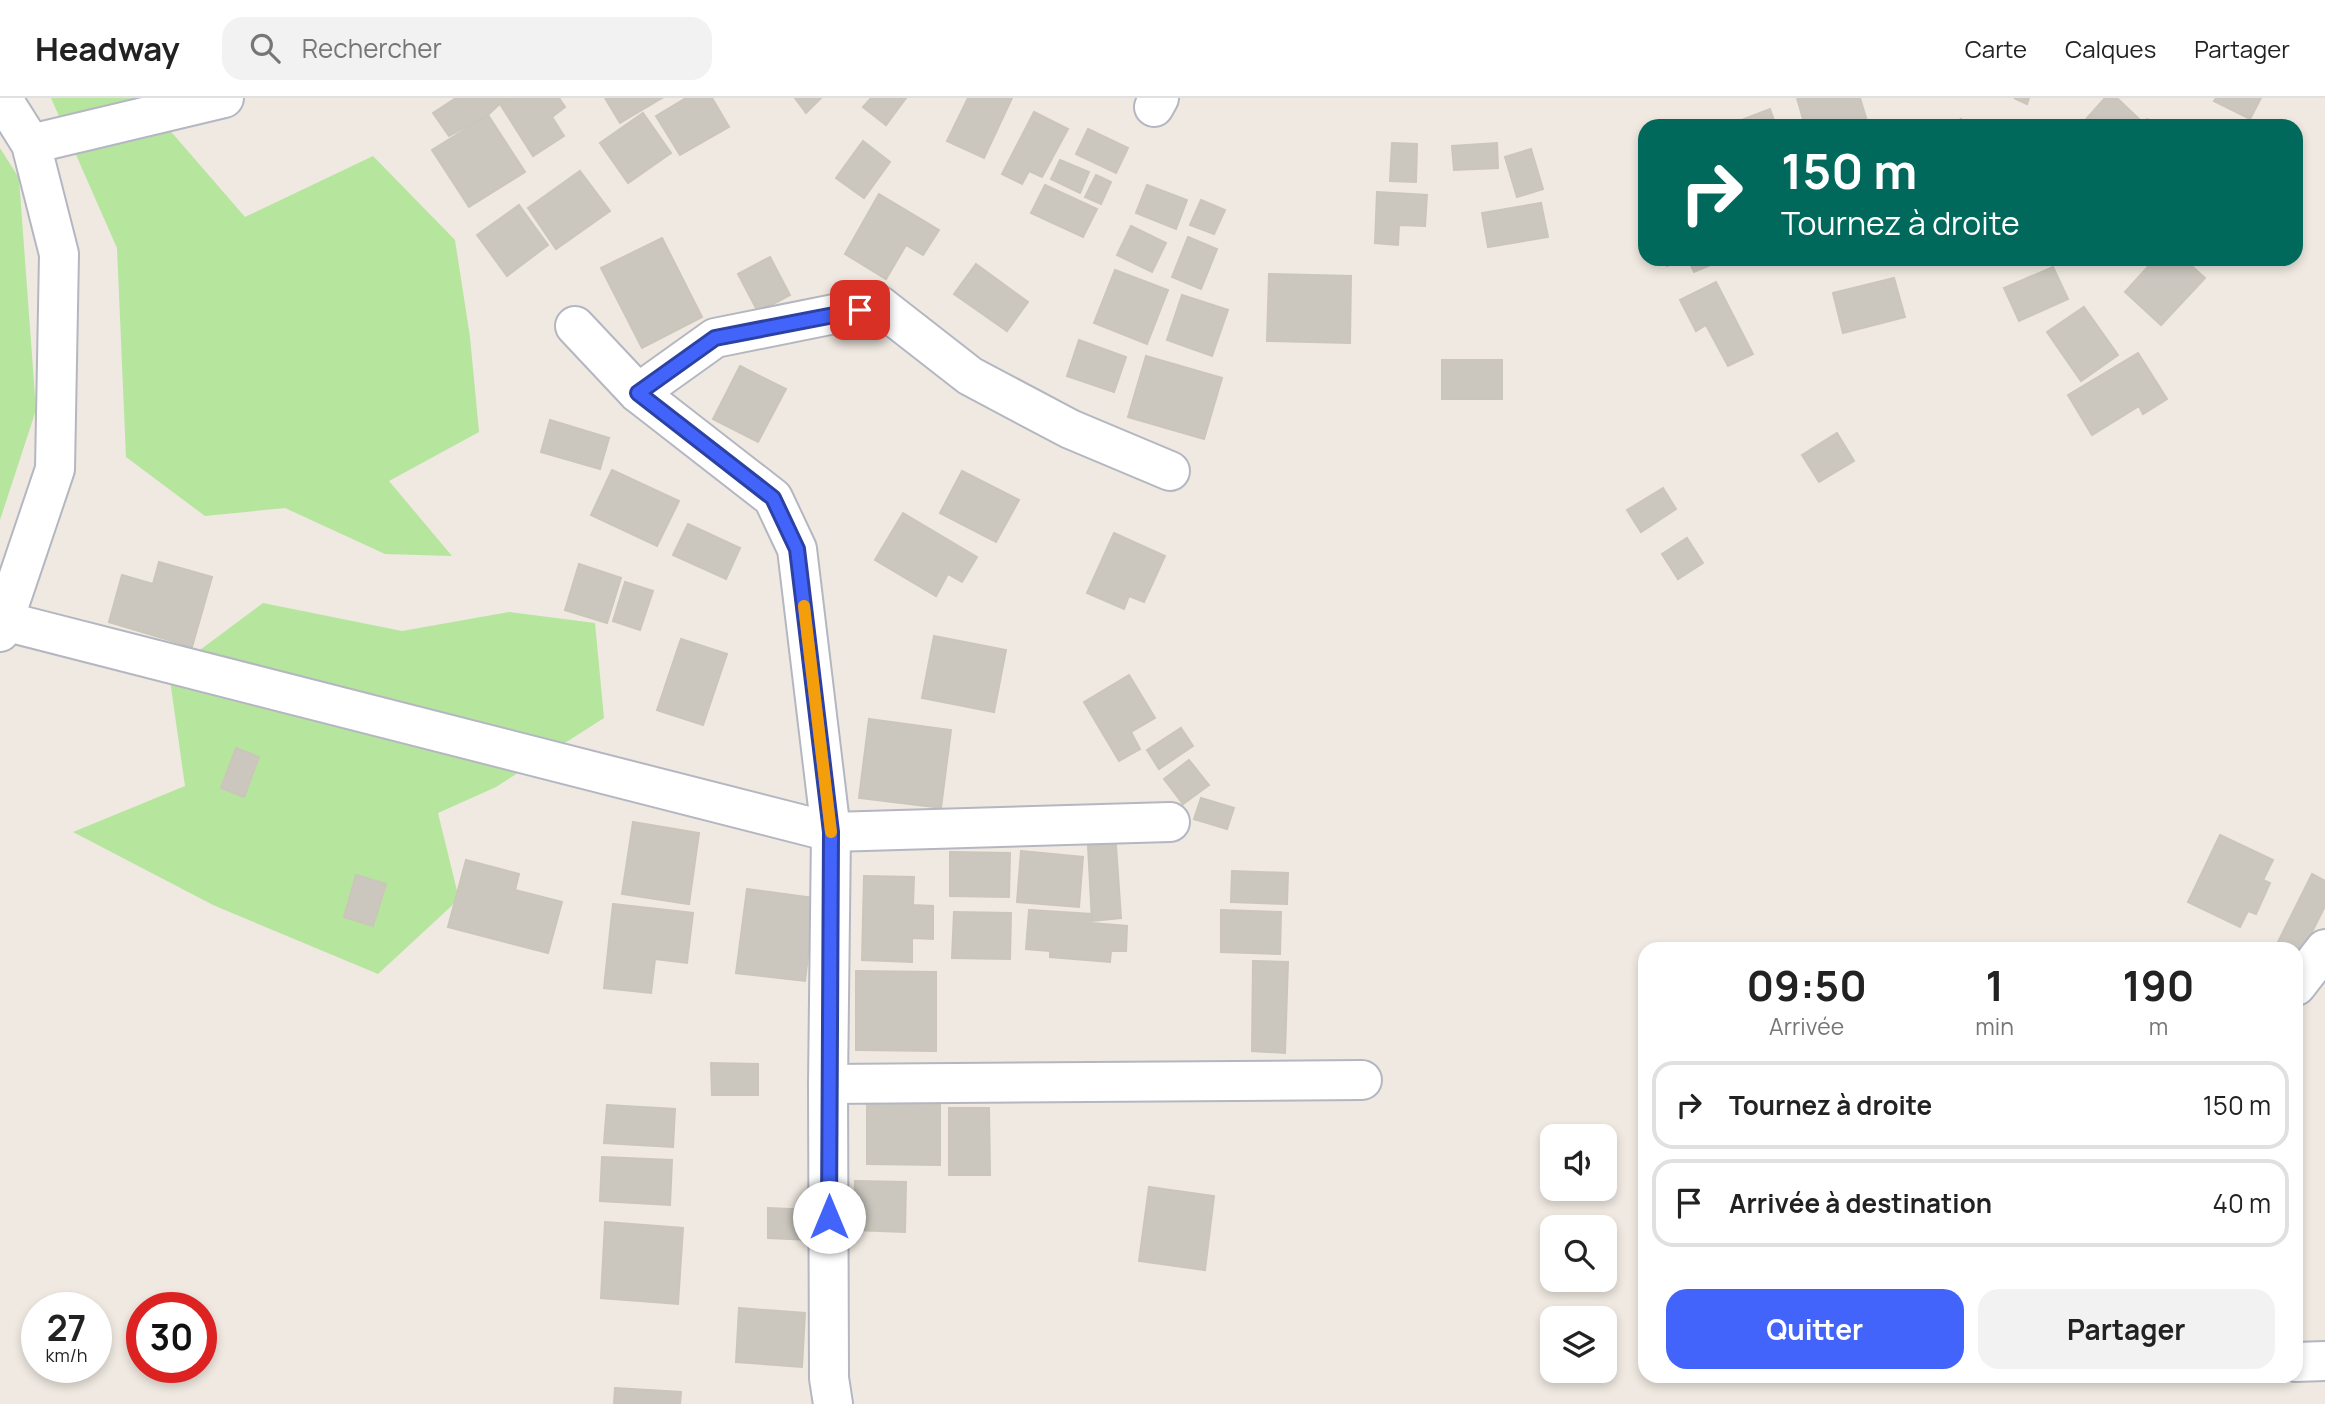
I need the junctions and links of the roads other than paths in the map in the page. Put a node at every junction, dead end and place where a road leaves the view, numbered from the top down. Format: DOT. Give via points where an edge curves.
graph roads {
  1 [pos="2,98"];
  2 [pos="224,98"];
  3 [pos="31,144"];
  4 [pos="575,326"];
  5 [pos="638,393"];
  6 [pos="1170,471"];
  7 [pos="2,626"];
  8 [pos="1170,822"];
  9 [pos="831,832"];
  10 [pos="2325,949"];
  11 [pos="2303,977"];
  12 [pos="1362,1080"];
  13 [pos="828,1084"];
  14 [pos="2325,1361"];
  15 [pos="2303,1362"];
  16 [pos="833,1404"];
  1 -- 3 [label="street"];
  2 -- 3 [label="street"];
  3 -- 7 [label="street" via="59,254 55,469"];
  4 -- 5 [label="street"];
  5 -- 6 [label="street" via="715,338 879,305 970,376 1070,429"];
  5 -- 9 [label="street" via="773,498 797,549"];
  7 -- 9 [label="street"];
  8 -- 9 [label="street"];
  9 -- 13 [label="street"];
  10 -- 11 [label="street"];
  12 -- 13 [label="street"];
  13 -- 16 [label="street"];
  14 -- 15 [label="street"];
}
